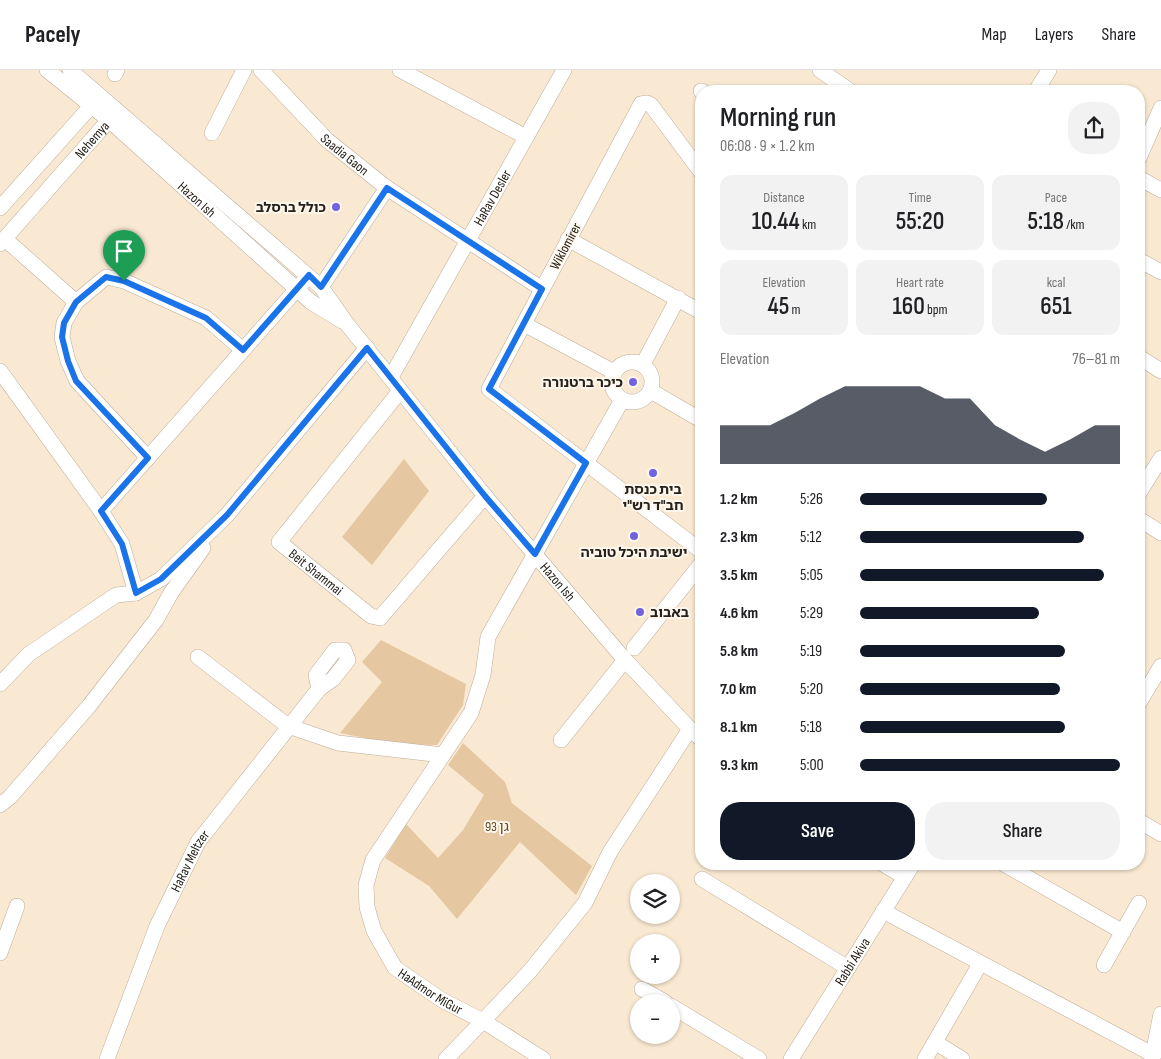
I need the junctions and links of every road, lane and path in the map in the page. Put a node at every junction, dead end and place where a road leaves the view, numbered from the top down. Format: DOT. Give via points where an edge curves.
graph roads {
  1 [pos="47,70"];
  2 [pos="70,70"];
  3 [pos="244,70"];
  4 [pos="261,70"];
  5 [pos="400,70"];
  6 [pos="564,70"];
  7 [pos="820,70"];
  8 [pos="1049,70"];
  9 [pos="841,85"];
  10 [pos="1040,85"];
  11 [pos="99,103"];
  12 [pos="1161,108"];
  13 [pos="110,120"];
  14 [pos="212,133"];
  15 [pos="526,137"];
  16 [pos="1145,144"];
  17 [pos="695,164"];
  18 [pos="1145,181"];
  19 [pos="387,188"];
  20 [pos="1161,190"];
  21 [pos="0,208"];
  22 [pos="568,239"];
  23 [pos="468,241"];
  24 [pos="3,242"];
  25 [pos="1145,263"];
  26 [pos="1161,272"];
  27 [pos="309,275"];
  28 [pos="321,287"];
  29 [pos="297,289"];
  30 [pos="542,289"];
  31 [pos="678,298"];
  32 [pos="76,302"];
  33 [pos="695,308"];
  34 [pos="347,324"];
  35 [pos="524,324"];
  36 [pos="367,348"];
  37 [pos="243,350"];
  38 [pos="1145,361"];
  39 [pos="643,364"];
  40 [pos="0,371"];
  41 [pos="1161,371"];
  42 [pos="614,372"];
  43 [pos="390,377"];
  44 [pos="400,391"];
  45 [pos="651,392"];
  46 [pos="622,400"];
  47 [pos="695,417"];
  48 [pos="148,458"];
  49 [pos="1161,458"];
  50 [pos="586,463"];
  51 [pos="1145,483"];
  52 [pos="485,496"];
  53 [pos="101,511"];
  54 [pos="227,515"];
  55 [pos="1145,523"];
  56 [pos="1161,533"];
  57 [pos="695,547"];
  58 [pos="535,554"];
  59 [pos="695,572"];
  60 [pos="141,590"];
  61 [pos="163,607"];
  62 [pos="630,654"];
  63 [pos="198,657"];
  64 [pos="1159,675"];
  65 [pos="0,684"];
  66 [pos="319,689"];
  67 [pos="1145,694"];
  68 [pos="288,726"];
  69 [pos="695,734"];
  70 [pos="561,740"];
  71 [pos="443,755"];
  72 [pos="0,805"];
  73 [pos="1145,825"];
  74 [pos="1161,834"];
  75 [pos="909,870"];
  76 [pos="1014,870"];
  77 [pos="702,879"];
  78 [pos="1140,903"];
  79 [pos="17,906"];
  80 [pos="884,911"];
  81 [pos="1123,932"];
  82 [pos="0,953"];
  83 [pos="980,964"];
  84 [pos="1104,965"];
  85 [pos="848,968"];
  86 [pos="642,989"];
  87 [pos="651,994"];
  88 [pos="680,1011"];
  89 [pos="1161,1014"];
  90 [pos="483,1021"];
  91 [pos="935,1042"];
  92 [pos="1153,1057"];
  93 [pos="107,1059"];
  94 [pos="446,1059"];
  95 [pos="543,1059"];
  96 [pos="759,1059"];
  97 [pos="791,1059"];
  98 [pos="925,1059"];
  99 [pos="962,1059"];
  1 -- 11 [label="street, Hazon Ish"];
  2 -- 11 [label="street, Hazon Ish"];
  3 -- 14 [label="street"];
  4 -- 19 [label="street, Saadia Gaon" via="327,140"];
  5 -- 15 [label="street"];
  6 -- 15 [label="street, HaRav Desler"];
  7 -- 9 [label="street"];
  8 -- 10 [label="street"];
  11 -- 13 [label="street, Nehemya"];
  11 -- 21 [label="street, Nehemya"];
  11 -- 27 [label="street, Hazon Ish"];
  12 -- 16 [label="street"];
  13 -- 24 [label="street, Nehemya"];
  13 -- 29 [label="street, Hazon Ish"];
  15 -- 23 [label="street, HaRav Desler"];
  17 -- 22 [label="street, Wiklomirer" via="651,105 641,104"];
  18 -- 20 [label="street"];
  19 -- 23 [label="street, Saadia Gaon"];
  19 -- 28 [label="street"];
  22 -- 30 [label="street, Wiklomirer"];
  22 -- 31 [label="street"];
  23 -- 30 [label="street, Saadia Gaon"];
  23 -- 43 [label="street, HaRav Desler"];
  24 -- 32 [label="street"];
  25 -- 26 [label="street"];
  27 -- 28 [label="street, Hazon Ish"];
  27 -- 29 [label="street"];
  28 -- 34 [label="street, Hazon Ish"];
  29 -- 34 [label="street, Hazon Ish" via="310,302"];
  29 -- 37 [label="street"];
  30 -- 35 [label="street, Wiklomirer"];
  31 -- 33 [label="street"];
  31 -- 39 [label="street"];
  32 -- 37 [label="street" via="106,277 124,281 206,318"];
  32 -- 48 [label="street" via="64,323 62,337 76,381"];
  34 -- 36 [label="street, Hazon Ish"];
  35 -- 42 [label="street"];
  35 -- 50 [label="street, Wiklomirer" via="489,389"];
  36 -- 43 [label="street, Hazon Ish"];
  36 -- 54 [label="street"];
  37 -- 48 [label="street"];
  38 -- 41 [label="street"];
  39 -- 42 [label="street" via="630,361"];
  39 -- 45 [label="street" via="653,379"];
  40 -- 53 [label="street"];
  42 -- 46 [label="street" via="614,390"];
  43 -- 44 [label="street, Hazon Ish"];
  44 -- 52 [label="street, Hazon Ish"];
  44 -- 52 [label="street, Beit Shammai" via="279,542 372,616 380,618"];
  45 -- 46 [label="street" via="635,402"];
  45 -- 47 [label="street"];
  46 -- 50 [label="street, HaAdmor MiGur"];
  48 -- 53 [label="street"];
  49 -- 51 [label="street"];
  50 -- 57 [label="street"];
  50 -- 58 [label="street, HaAdmor MiGur"];
  52 -- 58 [label="street, Hazon Ish"];
  53 -- 60 [label="street" via="122,544"];
  54 -- 60 [label="street" via="161,579"];
  54 -- 61 [label="street"];
  55 -- 56 [label="street"];
  58 -- 62 [label="street, Hazon Ish"];
  58 -- 71 [label="street, HaAdmor MiGur" via="488,637 484,675 470,713"];
  59 -- 62 [label="street"];
  60 -- 61 [label="street"];
  60 -- 65 [label="street" via="108,601 29,654"];
  61 -- 72 [label="street" via="89,706"];
  62 -- 69 [label="street, Hazon Ish"];
  62 -- 70 [label="street"];
  63 -- 68 [label="street"];
  64 -- 67 [label="street"];
  66 -- 68 [label="street, HaRav Meltzer"];
  68 -- 71 [label="street" via="338,743"];
  68 -- 93 [label="street, HaRav Meltzer" via="198,842 157,926"];
  69 -- 90 [label="street" via="610,852 585,903"];
  71 -- 90 [label="street, HaAdmor MiGur" via="372,860 366,885 367,907 374,931 395,968 442,1000"];
  73 -- 74 [label="street"];
  75 -- 80 [label="street, Rabbi Akiva"];
  76 -- 81 [label="street"];
  77 -- 85 [label="street"];
  78 -- 81 [label="street"];
  79 -- 82 [label="street"];
  80 -- 83 [label="street"];
  80 -- 85 [label="street, Rabbi Akiva"];
  81 -- 84 [label="street"];
  83 -- 91 [label="street"];
  83 -- 92 [label="street"];
  85 -- 97 [label="street, Rabbi Akiva"];
  86 -- 87 [label="street"];
  88 -- 96 [label="street"];
  89 -- 92 [label="street"];
  90 -- 94 [label="street"];
  90 -- 95 [label="street, HaAdmor MiGur"];
  91 -- 98 [label="street"];
  91 -- 99 [label="street"];
}
